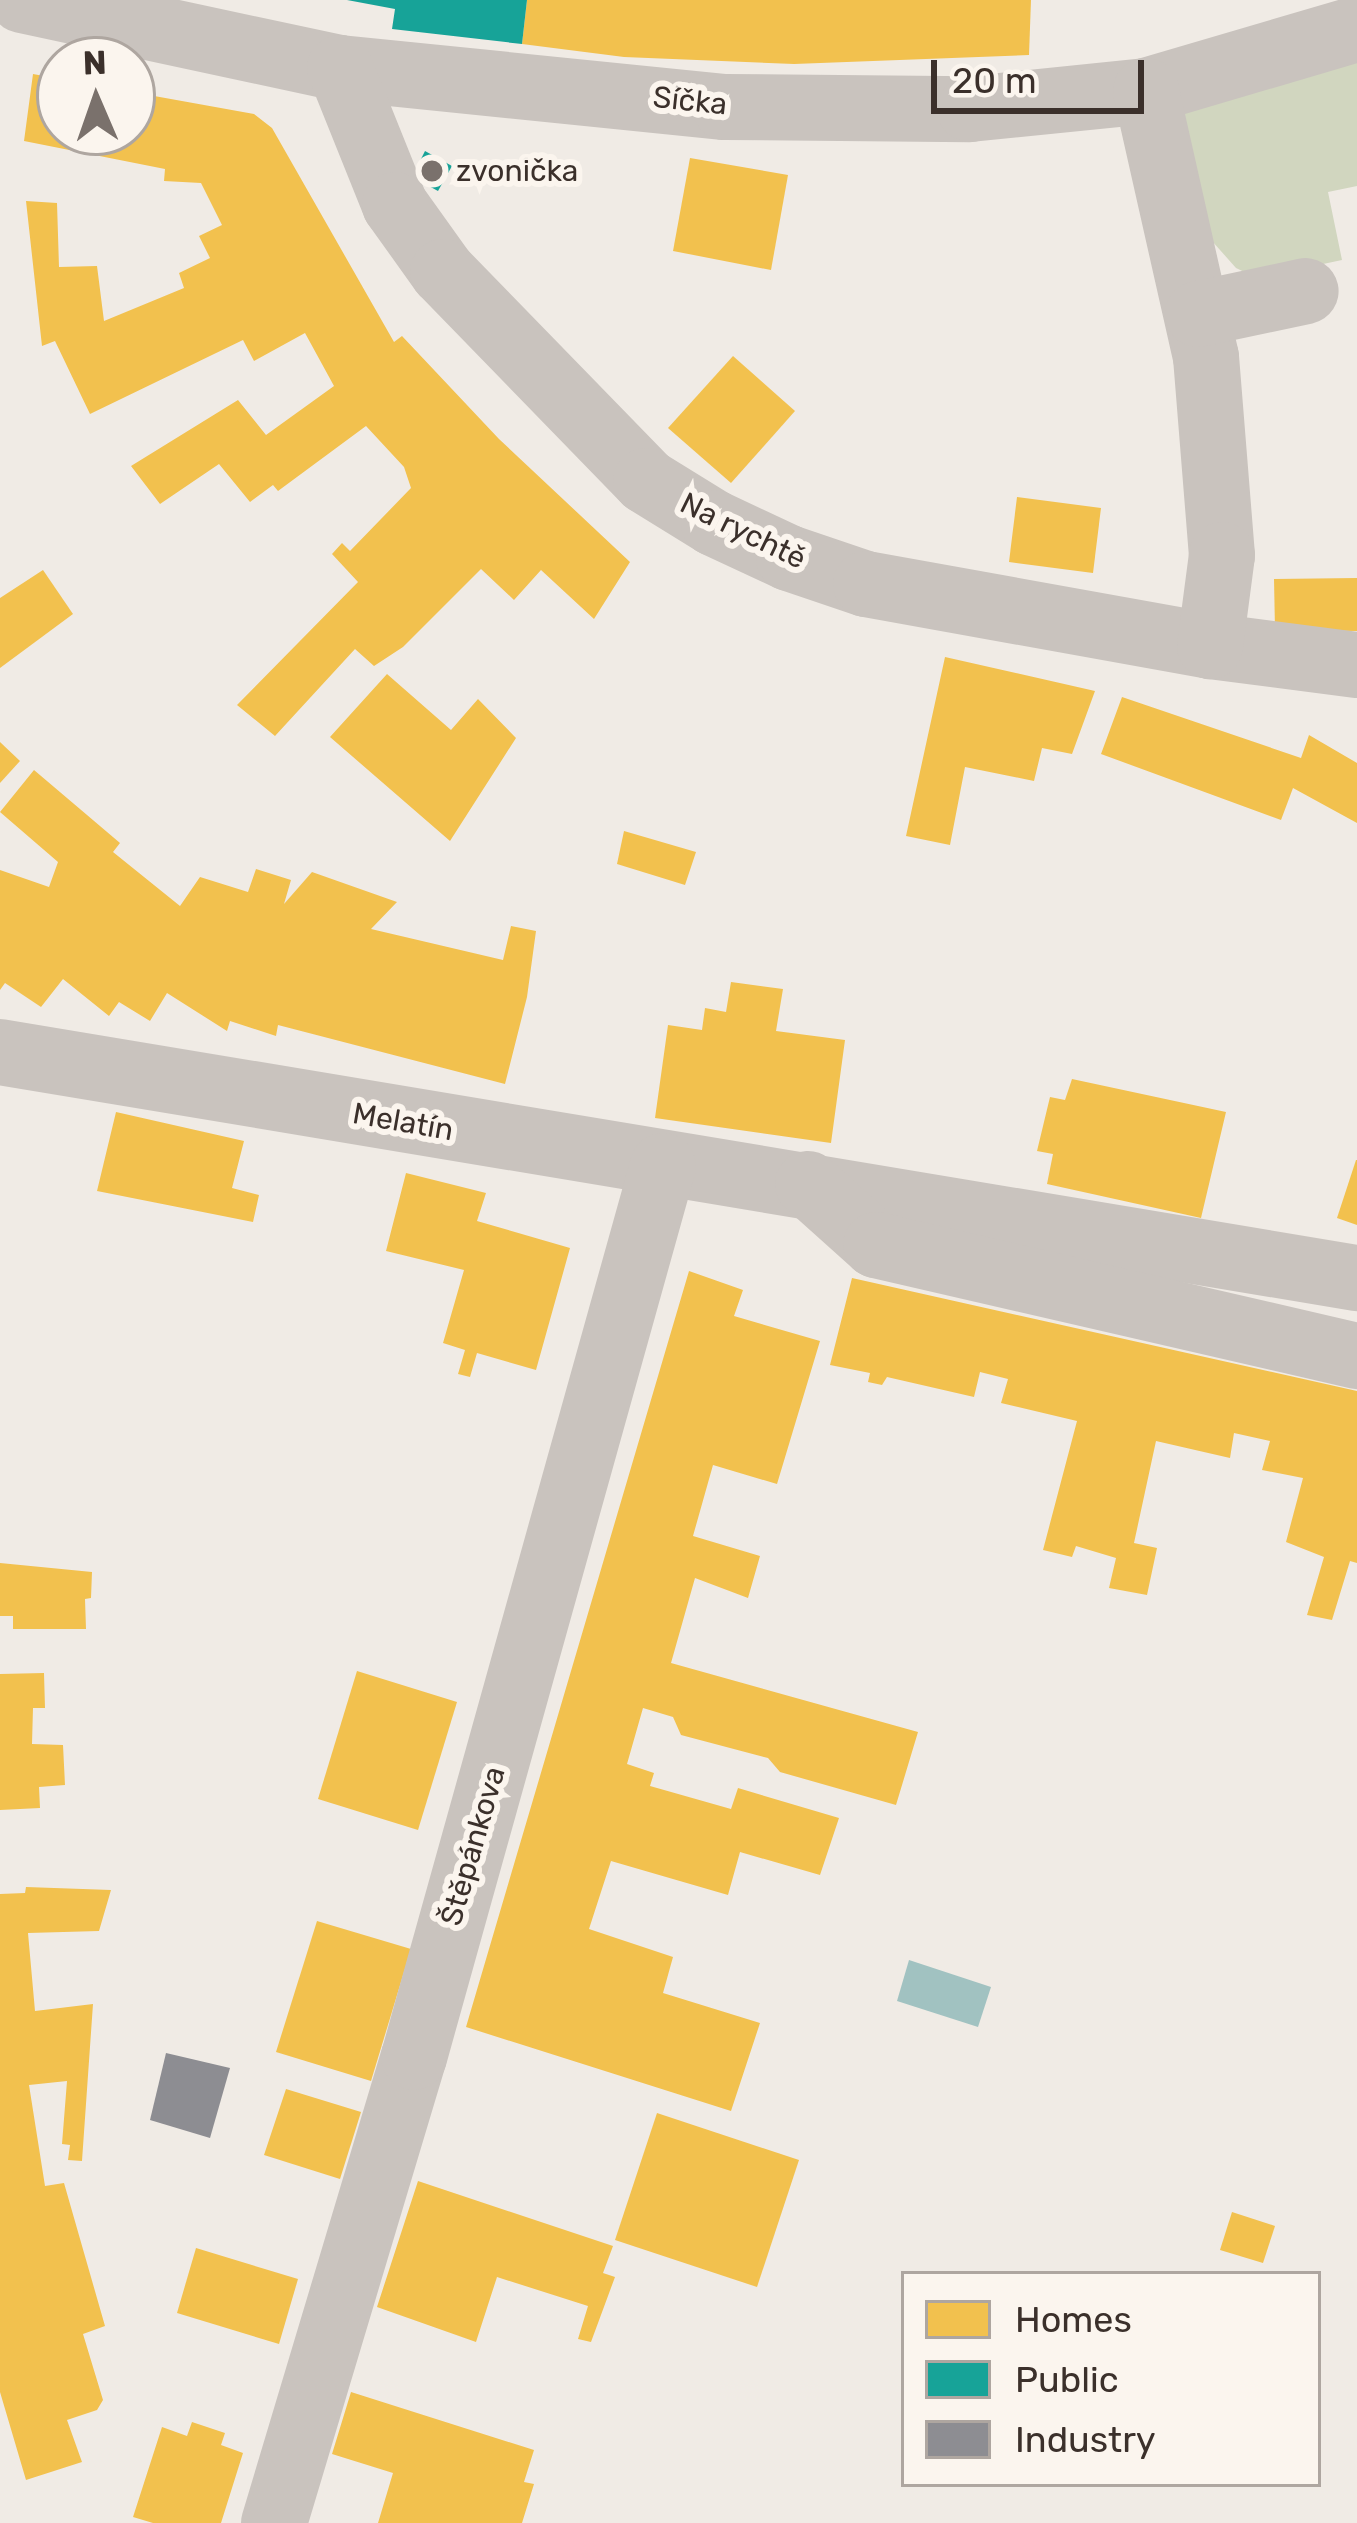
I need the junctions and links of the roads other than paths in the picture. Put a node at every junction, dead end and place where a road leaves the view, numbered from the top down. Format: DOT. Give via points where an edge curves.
graph roads {
  1 [pos="22,0"];
  2 [pos="1357,28"];
  3 [pos="340,68"];
  4 [pos="1146,91"];
  5 [pos="1306,291"];
  6 [pos="1198,314"];
  7 [pos="1210,646"];
  8 [pos="1357,664"];
  9 [pos="0,1052"];
  10 [pos="663,1166"];
  11 [pos="808,1184"];
  12 [pos="1357,1278"];
  13 [pos="1357,1356"];
  14 [pos="274,2523"];
  1 -- 3 [label="street, Síčka"];
  2 -- 4 [label="street, Síčka"];
  3 -- 4 [label="street, Síčka" via="725,106 970,109"];
  3 -- 7 [label="street, Na rychtě" via="416,238 646,481 733,532 866,584"];
  4 -- 6 [label="street"];
  5 -- 6 [label="street"];
  6 -- 7 [label="street" via="1222,555"];
  7 -- 8 [label="street, Na rychtě"];
  9 -- 10 [label="street, Melatín"];
  10 -- 11 [label="street, Melatín"];
  10 -- 14 [label="street, Štěpánkova" via="415,2057"];
  11 -- 12 [label="street, Melatín"];
  11 -- 13 [label="street" via="876,1245"];
}
